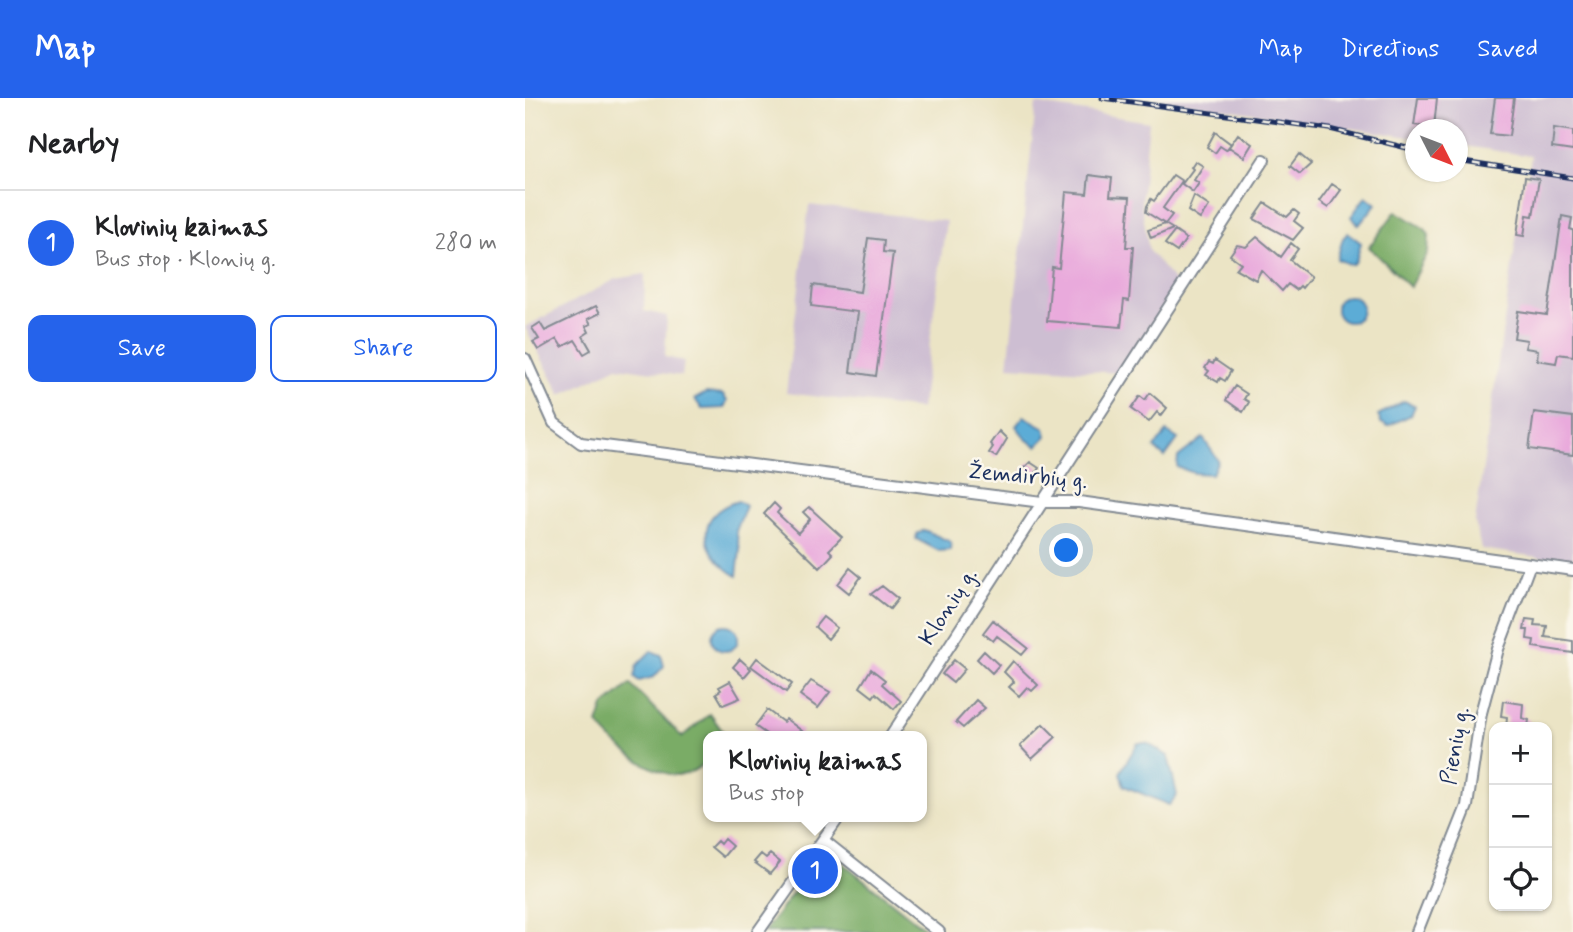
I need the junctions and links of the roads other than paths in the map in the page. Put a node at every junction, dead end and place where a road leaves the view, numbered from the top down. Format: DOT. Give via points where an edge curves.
graph roads {
  1 [pos="1264,160"];
  2 [pos="525,359"];
  3 [pos="1042,502"];
  4 [pos="1530,564"];
  5 [pos="1573,570"];
  6 [pos="894,731"];
  7 [pos="836,822"];
  8 [pos="823,840"];
  9 [pos="758,932"];
  10 [pos="939,932"];
  11 [pos="1417,932"];
  1 -- 3 [label="street, Klonių g."];
  2 -- 3 [label="street, Žemdirbių g." via="554,423 581,443"];
  3 -- 4 [label="street, Žemdirbių g." via="1079,502"];
  3 -- 6 [label="street, Klonių g."];
  4 -- 5 [label="street, Žemdirbių g."];
  4 -- 11 [label="street, Pienių g." via="1498,649 1481,713 1467,806"];
  7 -- 8 [label="street"];
  8 -- 9 [label="street"];
  8 -- 10 [label="street"];
}
